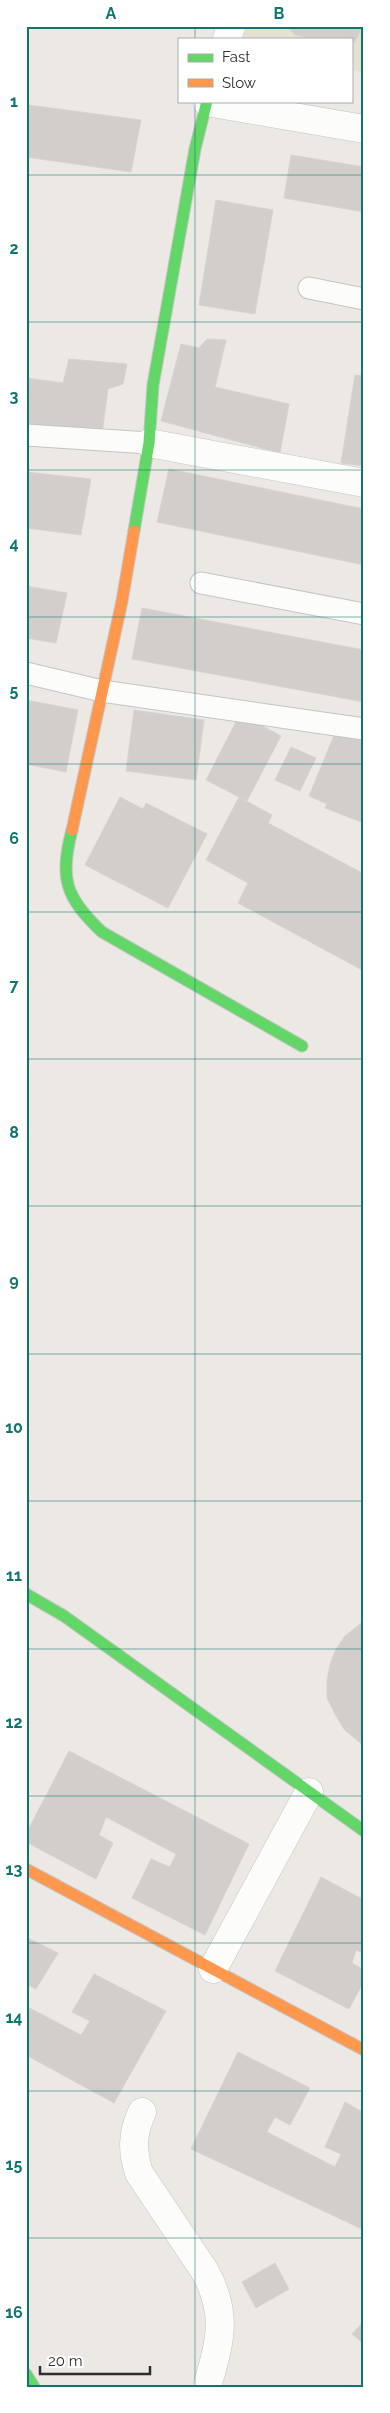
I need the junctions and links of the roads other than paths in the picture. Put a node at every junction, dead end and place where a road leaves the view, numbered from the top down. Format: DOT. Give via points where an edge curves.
graph roads {
  1 [pos="231,26"];
  2 [pos="227,38"];
  3 [pos="207,102"];
  4 [pos="364,129"];
  5 [pos="309,288"];
  6 [pos="364,299"];
  7 [pos="26,435"];
  8 [pos="149,443"];
  9 [pos="364,484"];
  10 [pos="201,583"];
  11 [pos="364,614"];
  12 [pos="26,673"];
  13 [pos="102,691"];
  14 [pos="364,730"];
  15 [pos="302,1046"];
  16 [pos="26,1594"];
  17 [pos="309,1792"];
  18 [pos="364,1830"];
  19 [pos="26,1869"];
  20 [pos="213,1969"];
  21 [pos="364,2050"];
  22 [pos="142,2112"];
  23 [pos="26,2374"];
  24 [pos="34,2387"];
  25 [pos="207,2387"];
  1 -- 2 [label="street"];
  3 -- 4 [label="street"];
  3 -- 8 [label="street" via="195,149 153,385"];
  5 -- 6 [label="lane"];
  7 -- 8 [label="lane"];
  8 -- 9 [label="street"];
  8 -- 13 [label="street" via="122,601"];
  10 -- 11 [label="lane"];
  12 -- 13 [label="lane"];
  13 -- 14 [label="lane"];
  13 -- 15 [label="street" via="67,850 68,890 81,912 102,932"];
  16 -- 17 [label="street" via="64,1616"];
  17 -- 18 [label="street"];
  17 -- 20 [label="street"];
  19 -- 20 [label="street"];
  20 -- 21 [label="street"];
  22 -- 25 [label="street" via="133,2143 134,2159 213,2285 219,2302 220,2338"];
  23 -- 24 [label="street"];
}
